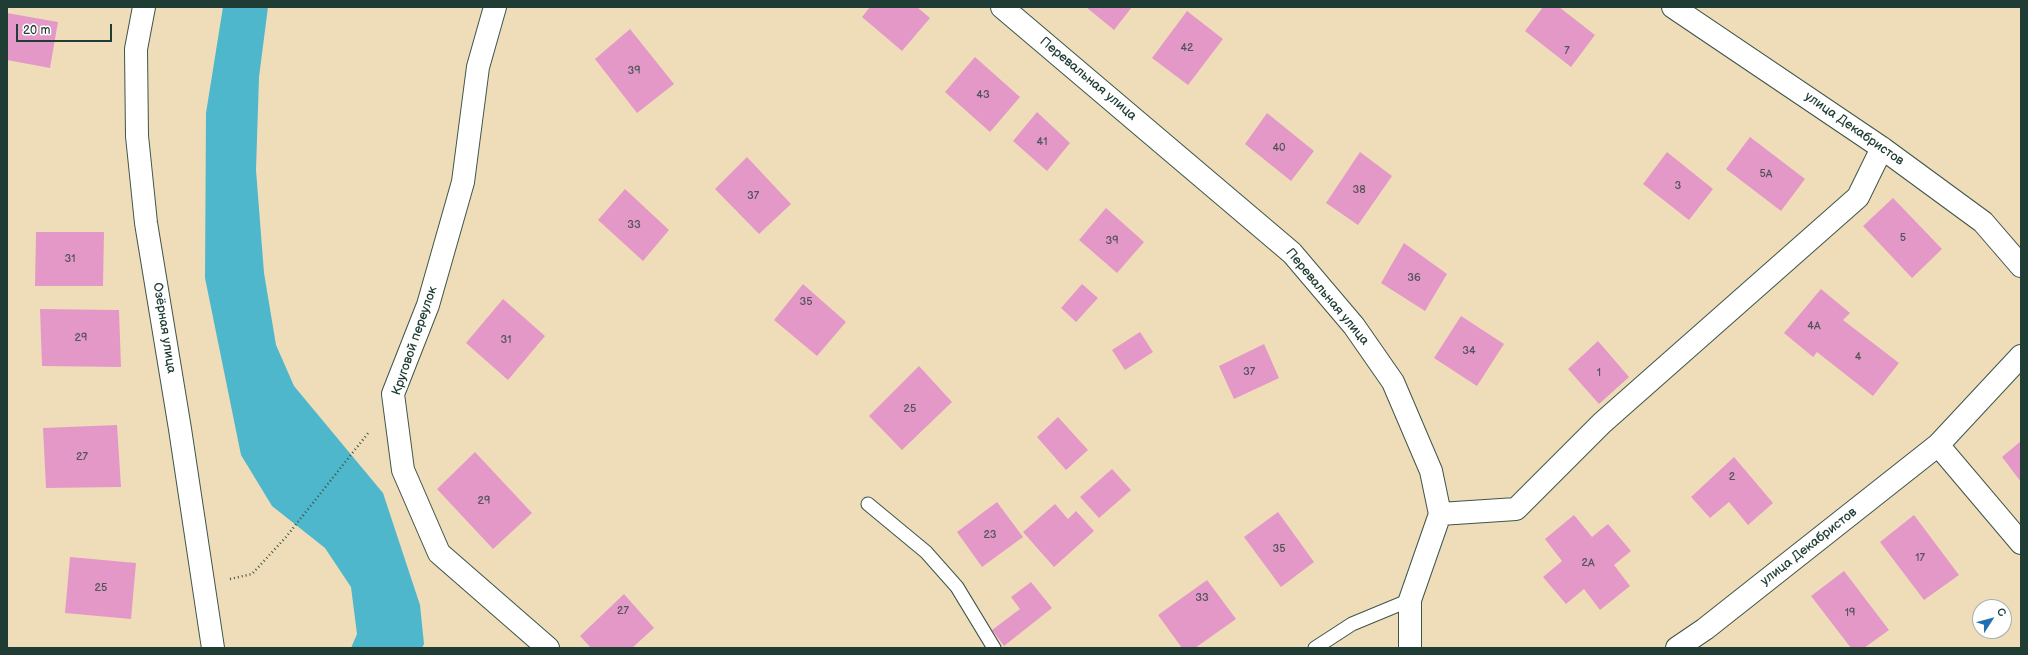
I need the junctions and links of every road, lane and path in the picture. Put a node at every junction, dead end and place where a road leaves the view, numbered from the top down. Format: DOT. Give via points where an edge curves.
graph roads {
  1 [pos="144,7"];
  2 [pos="495,7"];
  3 [pos="1002,7"];
  4 [pos="1674,7"];
  5 [pos="1882,148"];
  6 [pos="2021,266"];
  7 [pos="2021,356"];
  8 [pos="363,441"];
  9 [pos="1938,445"];
  10 [pos="868,504"];
  11 [pos="1440,514"];
  12 [pos="2021,543"];
  13 [pos="204,585"];
  14 [pos="1410,600"];
  15 [pos="212,648"];
  16 [pos="548,648"];
  17 [pos="994,648"];
  18 [pos="1315,648"];
  19 [pos="1410,648"];
  20 [pos="1677,648"];
  1 -- 13 [label="street, Озёрная улица" via="136,49 137,136 146,222"];
  2 -- 16 [label="street, Круговой переулок" via="478,67 463,182 428,304 394,394 403,470 439,553"];
  3 -- 11 [label="street, Перевальная улица" via="1292,252 1354,326 1392,382 1431,471"];
  4 -- 5 [label="street, улица Декабристов"];
  5 -- 6 [label="street, улица Декабристов" via="1983,222"];
  5 -- 11 [label="street" via="1858,197 1602,423 1516,509"];
  7 -- 9 [label="street, улица Декабристов"];
  8 -- 13 [label="path" via="286,537 252,574"];
  9 -- 12 [label="street"];
  9 -- 20 [label="street, улица Декабристов" via="1705,629"];
  10 -- 17 [label="lane" via="926,552 957,587"];
  11 -- 14 [label="street"];
  13 -- 15 [label="street, Озёрная улица"];
  14 -- 18 [label="lane" via="1352,624"];
  14 -- 19 [label="street"];
}
